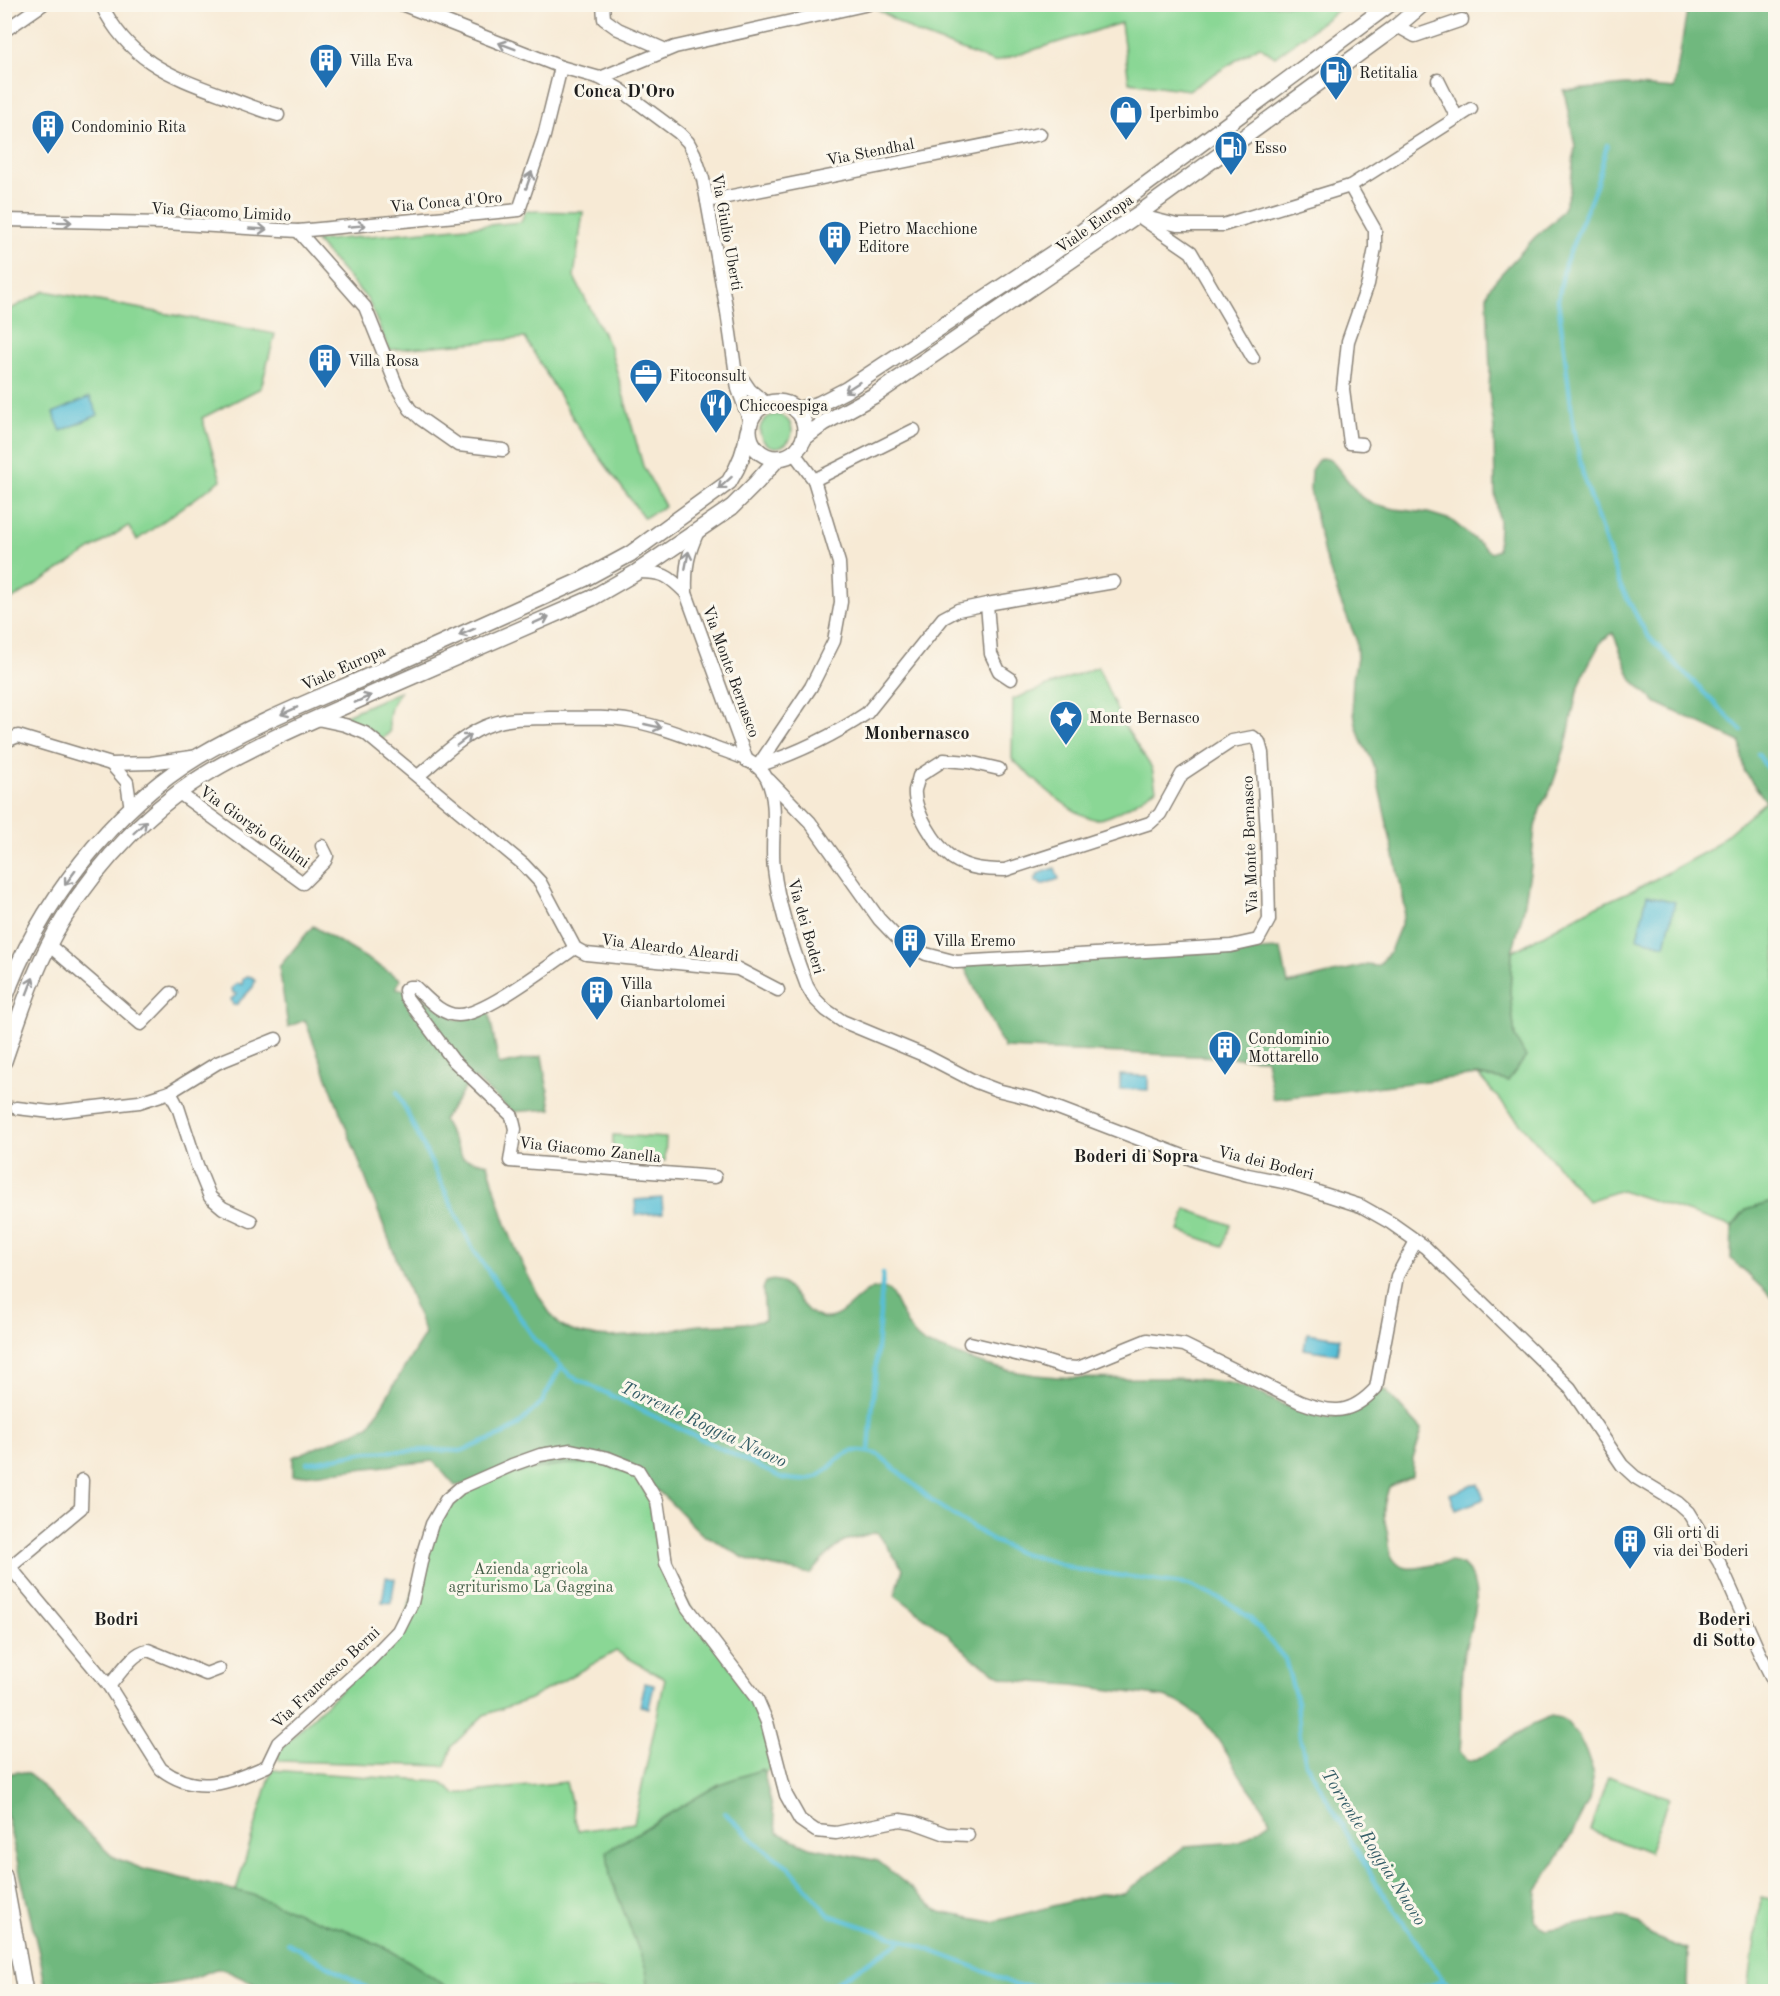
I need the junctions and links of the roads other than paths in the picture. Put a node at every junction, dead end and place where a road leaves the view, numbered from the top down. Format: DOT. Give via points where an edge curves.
graph roads {
  1 [pos="101,4"];
  2 [pos="401,4"];
  3 [pos="603,4"];
  4 [pos="869,4"];
  5 [pos="1390,4"];
  6 [pos="1423,4"];
  7 [pos="40,5"];
  8 [pos="1462,20"];
  9 [pos="1397,26"];
  10 [pos="4,32"];
  11 [pos="666,50"];
  12 [pos="561,67"];
  13 [pos="600,78"];
  14 [pos="1438,80"];
  15 [pos="1471,109"];
  16 [pos="278,115"];
  17 [pos="1457,118"];
  18 [pos="1040,134"];
  19 [pos="1350,186"];
  20 [pos="707,201"];
  21 [pos="1137,215"];
  22 [pos="4,220"];
  23 [pos="298,231"];
  24 [pos="1253,358"];
  25 [pos="736,370"];
  26 [pos="767,404"];
  27 [pos="796,410"];
  28 [pos="749,426"];
  29 [pos="914,430"];
  30 [pos="804,438"];
  31 [pos="1362,444"];
  32 [pos="503,450"];
  33 [pos="794,453"];
  34 [pos="778,458"];
  35 [pos="814,480"];
  36 [pos="699,529"];
  37 [pos="638,572"];
  38 [pos="1114,582"];
  39 [pos="686,593"];
  40 [pos="987,604"];
  41 [pos="1011,679"];
  42 [pos="317,719"];
  43 [pos="4,742"];
  44 [pos="199,756"];
  45 [pos="753,763"];
  46 [pos="111,764"];
  47 [pos="999,769"];
  48 [pos="418,776"];
  49 [pos="766,777"];
  50 [pos="179,793"];
  51 [pos="130,809"];
  52 [pos="322,846"];
  53 [pos="50,946"];
  54 [pos="575,948"];
  55 [pos="778,990"];
  56 [pos="171,993"];
  57 [pos="4,1001"];
  58 [pos="276,1039"];
  59 [pos="4,1061"];
  60 [pos="170,1092"];
  61 [pos="17,1108"];
  62 [pos="715,1177"];
  63 [pos="252,1221"];
  64 [pos="1416,1241"];
  65 [pos="970,1343"];
  66 [pos="82,1480"];
  67 [pos="7,1566"];
  68 [pos="219,1669"];
  69 [pos="109,1686"];
  70 [pos="1776,1686"];
  71 [pos="968,1835"];
  72 [pos="4,1876"];
  73 [pos="25,1992"];
  1 -- 16 [label="street" via="123,41 176,79"];
  12 -- 2 [label="street, Via Giulio Uberti, one-way"];
  3 -- 11 [label="street" via="604,19"];
  4 -- 11 [label="street"];
  5 -- 27 [label="street, Viale Europa, one-way" via="1053,253 832,399"];
  6 -- 9 [label="street, Viale Europa"];
  7 -- 10 [label="street"];
  8 -- 9 [label="street" via="1415,36"];
  9 -- 21 [label="street, Viale Europa"];
  11 -- 13 [label="street"];
  12 -- 13 [label="street, Via Giulio Uberti"];
  23 -- 12 [label="street, Via Conca d'Oro, one-way" via="519,210 544,136"];
  13 -- 20 [label="street, Via Giulio Uberti" via="688,142 700,167"];
  14 -- 17 [label="street"];
  15 -- 17 [label="street"];
  17 -- 19 [label="street"];
  18 -- 20 [label="street, Via Stendhal"];
  19 -- 21 [label="street" via="1222,225 1177,225"];
  19 -- 31 [label="street" via="1375,230 1368,284 1348,340 1343,388 1350,443"];
  20 -- 25 [label="street, Via Giulio Uberti"];
  21 -- 24 [label="street" via="1191,252"];
  21 -- 30 [label="street, Viale Europa" via="875,395"];
  22 -- 23 [label="street, Via Giacomo Limido, one-way" via="165,223"];
  23 -- 32 [label="street, Via Giacomo Limido" via="364,307 410,409 458,445"];
  25 -- 26 [label="street, Via Giulio Uberti" via="750,390"];
  25 -- 28 [label="street, Via Giulio Uberti"];
  26 -- 27 [label="street, Viale Europa" via="782,403"];
  26 -- 28 [label="street" via="754,414"];
  27 -- 30 [label="street" via="804,423"];
  28 -- 34 [label="street" via="754,448"];
  28 -- 44 [label="street, Viale Europa, one-way" via="741,461 729,482 630,554 584,579 266,721"];
  29 -- 35 [label="street"];
  30 -- 33 [label="street, Viale Europa"];
  33 -- 34 [label="street"];
  33 -- 35 [label="street"];
  34 -- 36 [label="street" via="732,507"];
  35 -- 45 [label="street" via="839,563 841,602 834,641 811,687"];
  36 -- 37 [label="street"];
  39 -- 36 [label="street, Via Monte Bernasco, one-way" via="689,550"];
  37 -- 39 [label="street, Via Monte Bernasco" via="667,575"];
  42 -- 37 [label="street, one-way" via="592,598"];
  38 -- 40 [label="street"];
  39 -- 45 [label="street, Via Monte Bernasco"];
  40 -- 41 [label="street" via="991,654 999,671"];
  40 -- 45 [label="street" via="958,610 943,618 867,713 852,724 793,755"];
  42 -- 48 [label="street" via="365,733"];
  42 -- 50 [label="street" via="210,772"];
  43 -- 46 [label="street" via="18,736"];
  44 -- 46 [label="street"];
  44 -- 51 [label="street, Viale Europa"];
  48 -- 45 [label="street, one-way" via="470,735 490,724 512,719 597,717 631,721 664,729"];
  45 -- 49 [label="street, Via dei Boderi"];
  46 -- 51 [label="street" via="127,782"];
  47 -- 49 [label="street, Via Monte Bernasco" via="944,760 919,776 915,792 920,812 936,841 952,858 983,870 1005,870 1150,823 1160,814 1182,774 1232,741 1253,737 1262,753 1267,833 1269,920 1264,931 1258,940 1231,946 957,962 926,954 900,941 879,919 810,822"];
  48 -- 54 [label="street" via="524,864 540,882"];
  49 -- 64 [label="street, Via dei Boderi" via="772,801 773,867 779,895 807,986 826,1011 997,1090 1034,1099 1199,1162 1293,1184 1361,1206"];
  50 -- 52 [label="street, Via Giorgio Giulini" via="303,883 325,861"];
  53 -- 50 [label="street, one-way" via="63,919 102,866"];
  51 -- 57 [label="street, Viale Europa, one-way" via="84,859 47,909"];
  53 -- 56 [label="street" via="141,1024"];
  59 -- 53 [label="street, one-way" via="31,982"];
  54 -- 55 [label="street, Via Aleardo Aleardi" via="586,954 738,969"];
  54 -- 62 [label="street, Via Giacomo Zanella" via="483,1009 457,1015 439,1009 416,987 405,990 406,997 453,1060 512,1116 515,1129 510,1161"];
  58 -- 60 [label="street" via="217,1063"];
  60 -- 61 [label="street" via="139,1102 86,1109 51,1112"];
  60 -- 63 [label="street" via="210,1197 223,1208"];
  64 -- 65 [label="street" via="1396,1276 1376,1388 1352,1408 1335,1411 1308,1406 1184,1345 1147,1340 1078,1368"];
  64 -- 70 [label="street, Via dei Boderi" via="1456,1275 1570,1388 1622,1465 1688,1512 1719,1562"];
  66 -- 67 [label="street, Via Francesco Berni" via="81,1508"];
  67 -- 69 [label="street, Via Francesco Berni"];
  68 -- 69 [label="street" via="206,1674 148,1650 136,1656"];
  69 -- 71 [label="street, Via Francesco Berni" via="161,1769 170,1776 199,1785 217,1785 267,1766 278,1743 398,1631 412,1603 432,1524 446,1500 460,1488 512,1465 571,1450 638,1470 657,1501 666,1563 687,1607 757,1699 786,1795 801,1820 816,1831 836,1833 900,1820 946,1834"];
  72 -- 73 [label="street"];
}
